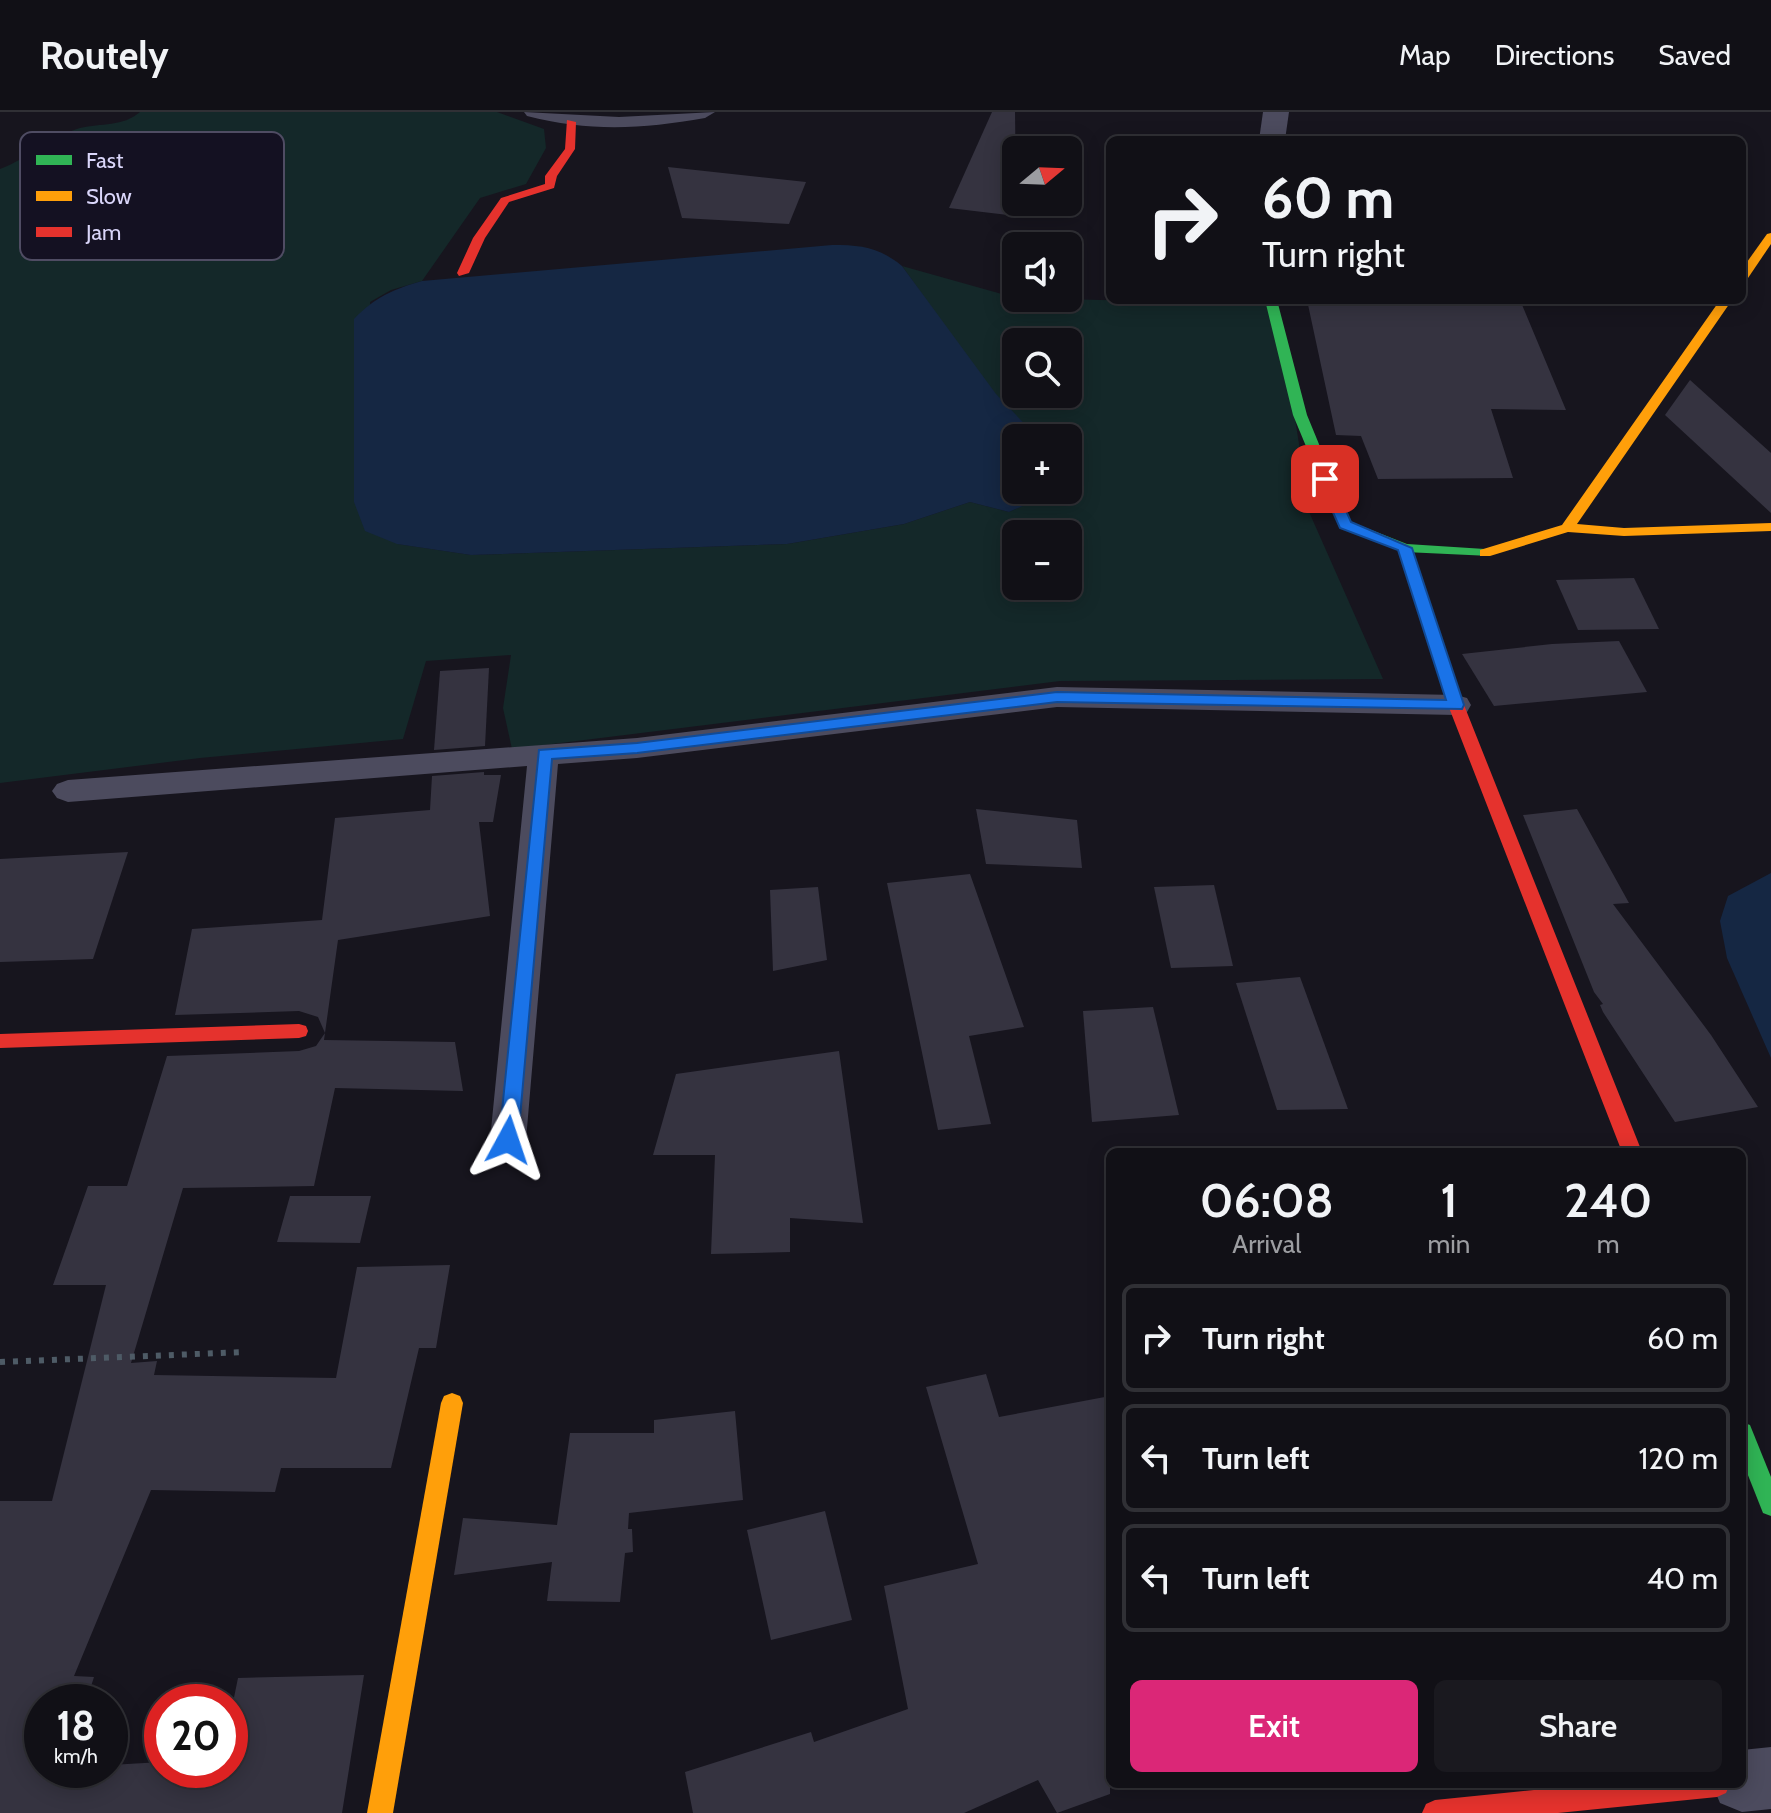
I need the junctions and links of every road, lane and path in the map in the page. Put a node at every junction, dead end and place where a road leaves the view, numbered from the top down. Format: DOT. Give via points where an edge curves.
graph roads {
  1 [pos="534,112"];
  2 [pos="705,112"];
  3 [pos="1276,112"];
  4 [pos="571,122"];
  5 [pos="1273,136"];
  6 [pos="1771,236"];
  7 [pos="1746,272"];
  8 [pos="463,273"];
  9 [pos="1272,304"];
  10 [pos="1723,304"];
  11 [pos="1771,527"];
  12 [pos="1567,528"];
  13 [pos="1405,548"];
  14 [pos="1456,705"];
  15 [pos="544,754"];
  16 [pos="68,791"];
  17 [pos="299,1031"];
  18 [pos="0,1041"];
  19 [pos="508,1140"];
  20 [pos="1630,1148"];
  21 [pos="246,1352"];
  22 [pos="0,1362"];
  23 [pos="452,1403"];
  24 [pos="1746,1442"];
  25 [pos="1771,1505"];
  26 [pos="1771,1778"];
  27 [pos="1746,1781"];
  28 [pos="1678,1788"];
  29 [pos="380,1813"];
  30 [pos="1435,1813"];
  1 -- 4 [label="lane"];
  2 -- 4 [label="lane" via="610,126"];
  3 -- 5 [label="street"];
  4 -- 8 [label="street" via="570,149 550,186 505,200 500,217 478,238 474,261"];
  6 -- 7 [label="street"];
  9 -- 13 [label="street" via="1289,384 1345,525"];
  10 -- 12 [label="street"];
  11 -- 12 [label="street" via="1624,532"];
  12 -- 13 [label="street" via="1490,553"];
  13 -- 14 [label="street"];
  14 -- 15 [label="lane" via="1057,697 637,748"];
  14 -- 20 [label="street"];
  15 -- 16 [label="lane"];
  15 -- 19 [label="lane"];
  17 -- 18 [label="street"];
  21 -- 22 [label="path"];
  23 -- 29 [label="street"];
  24 -- 25 [label="street"];
  26 -- 27 [label="street"];
  28 -- 30 [label="street"];
}
